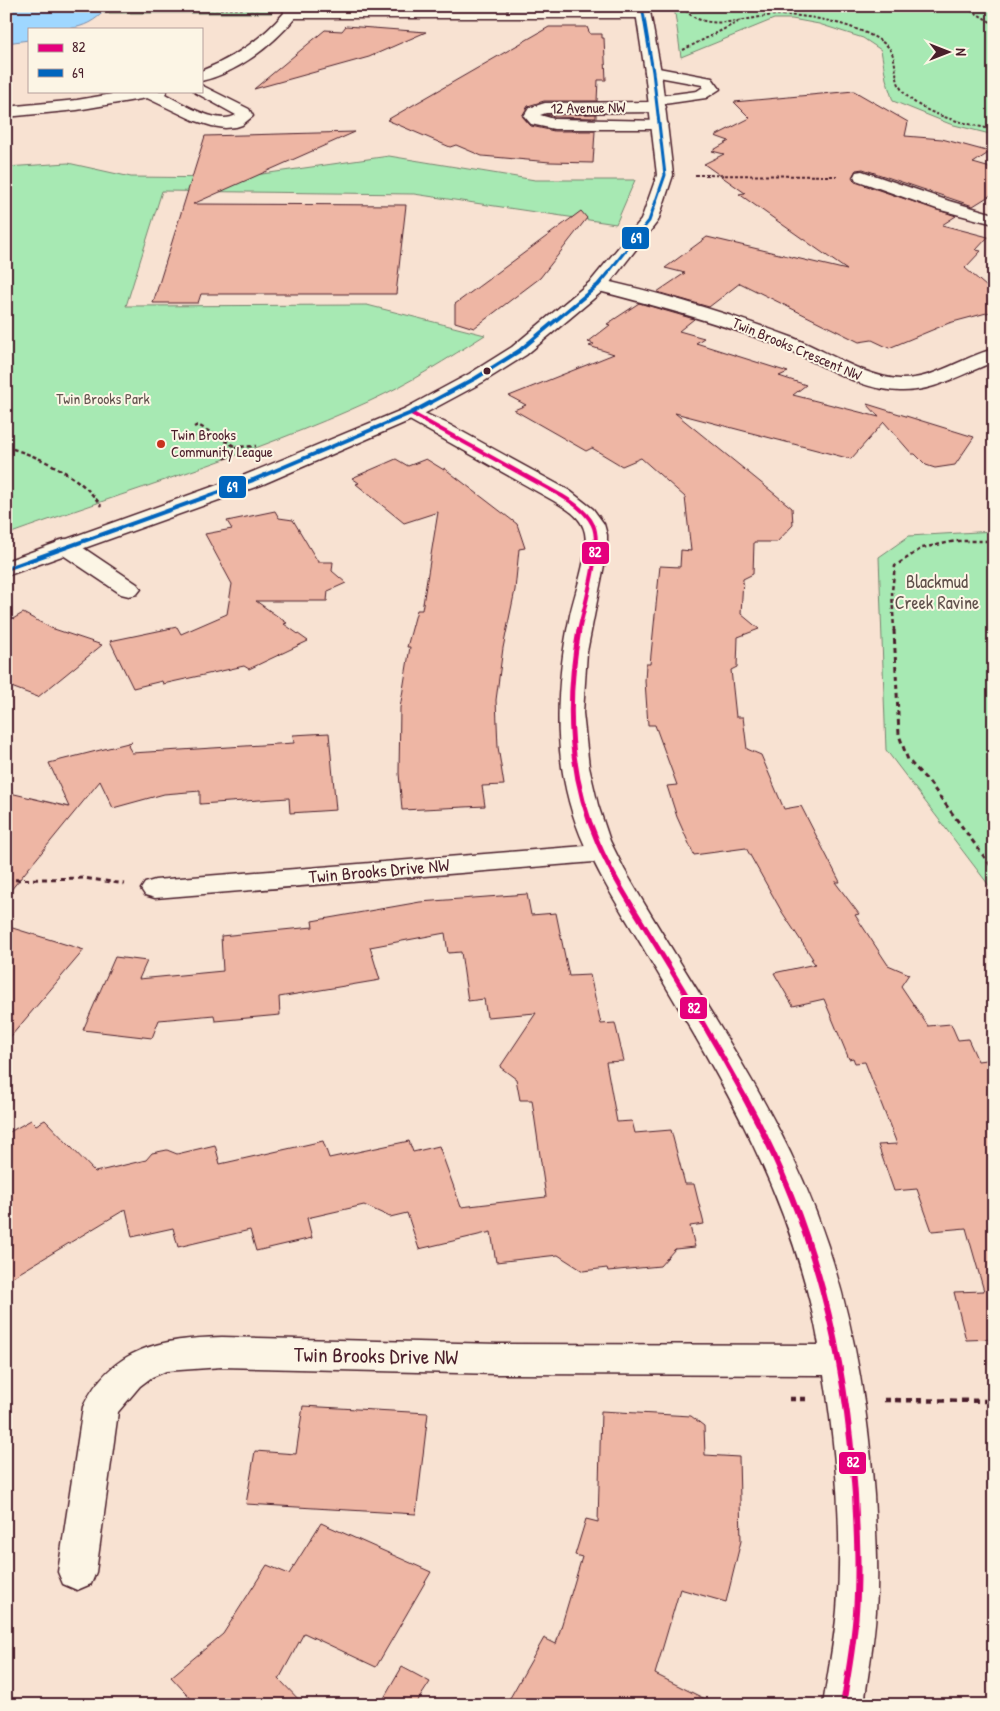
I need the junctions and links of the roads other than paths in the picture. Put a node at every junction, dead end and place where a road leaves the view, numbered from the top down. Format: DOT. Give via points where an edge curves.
graph roads {
  1 [pos="291,10"];
  2 [pos="642,10"];
  3 [pos="653,72"];
  4 [pos="202,77"];
  5 [pos="202,91"];
  6 [pos="155,92"];
  7 [pos="658,110"];
  8 [pos="6,112"];
  9 [pos="862,176"];
  10 [pos="994,219"];
  11 [pos="598,285"];
  12 [pos="994,355"];
  13 [pos="411,413"];
  14 [pos="65,546"];
  15 [pos="6,568"];
  16 [pos="129,589"];
  17 [pos="602,853"];
  18 [pos="155,889"];
  19 [pos="839,1360"];
  20 [pos="77,1572"];
  21 [pos="843,1705"];
  1 -- 2 [label="street"];
  1 -- 4 [label="street" via="280,29 265,43"];
  2 -- 3 [label="street"];
  3 -- 7 [label="street"];
  3 -- 7 [label="street, 12 Avenue NW" via="708,81 712,89"];
  5 -- 6 [label="street" via="245,116 234,122 216,123"];
  6 -- 8 [label="street" via="77,105"];
  7 -- 7 [label="street, 12 Avenue NW" via="554,124 537,121 532,116 535,111 545,108"];
  7 -- 11 [label="street" via="665,174 659,197 649,221"];
  9 -- 10 [label="street"];
  11 -- 12 [label="street, Twin Brooks Crescent NW" via="730,321 819,356 864,378 886,384 933,380"];
  11 -- 13 [label="street" via="519,351"];
  13 -- 14 [label="street" via="253,480"];
  13 -- 17 [label="street" via="569,502 590,520 595,530 596,550 571,682 570,716 578,780"];
  14 -- 15 [label="street"];
  14 -- 16 [label="street"];
  17 -- 18 [label="street, Twin Brooks Drive NW"];
  17 -- 19 [label="street" via="733,1075 775,1155 813,1253"];
  19 -- 20 [label="street, Twin Brooks Drive NW" via="498,1359 222,1352 154,1358 133,1370 101,1407"];
  19 -- 21 [label="street" via="854,1473 858,1548 856,1624"];
}
